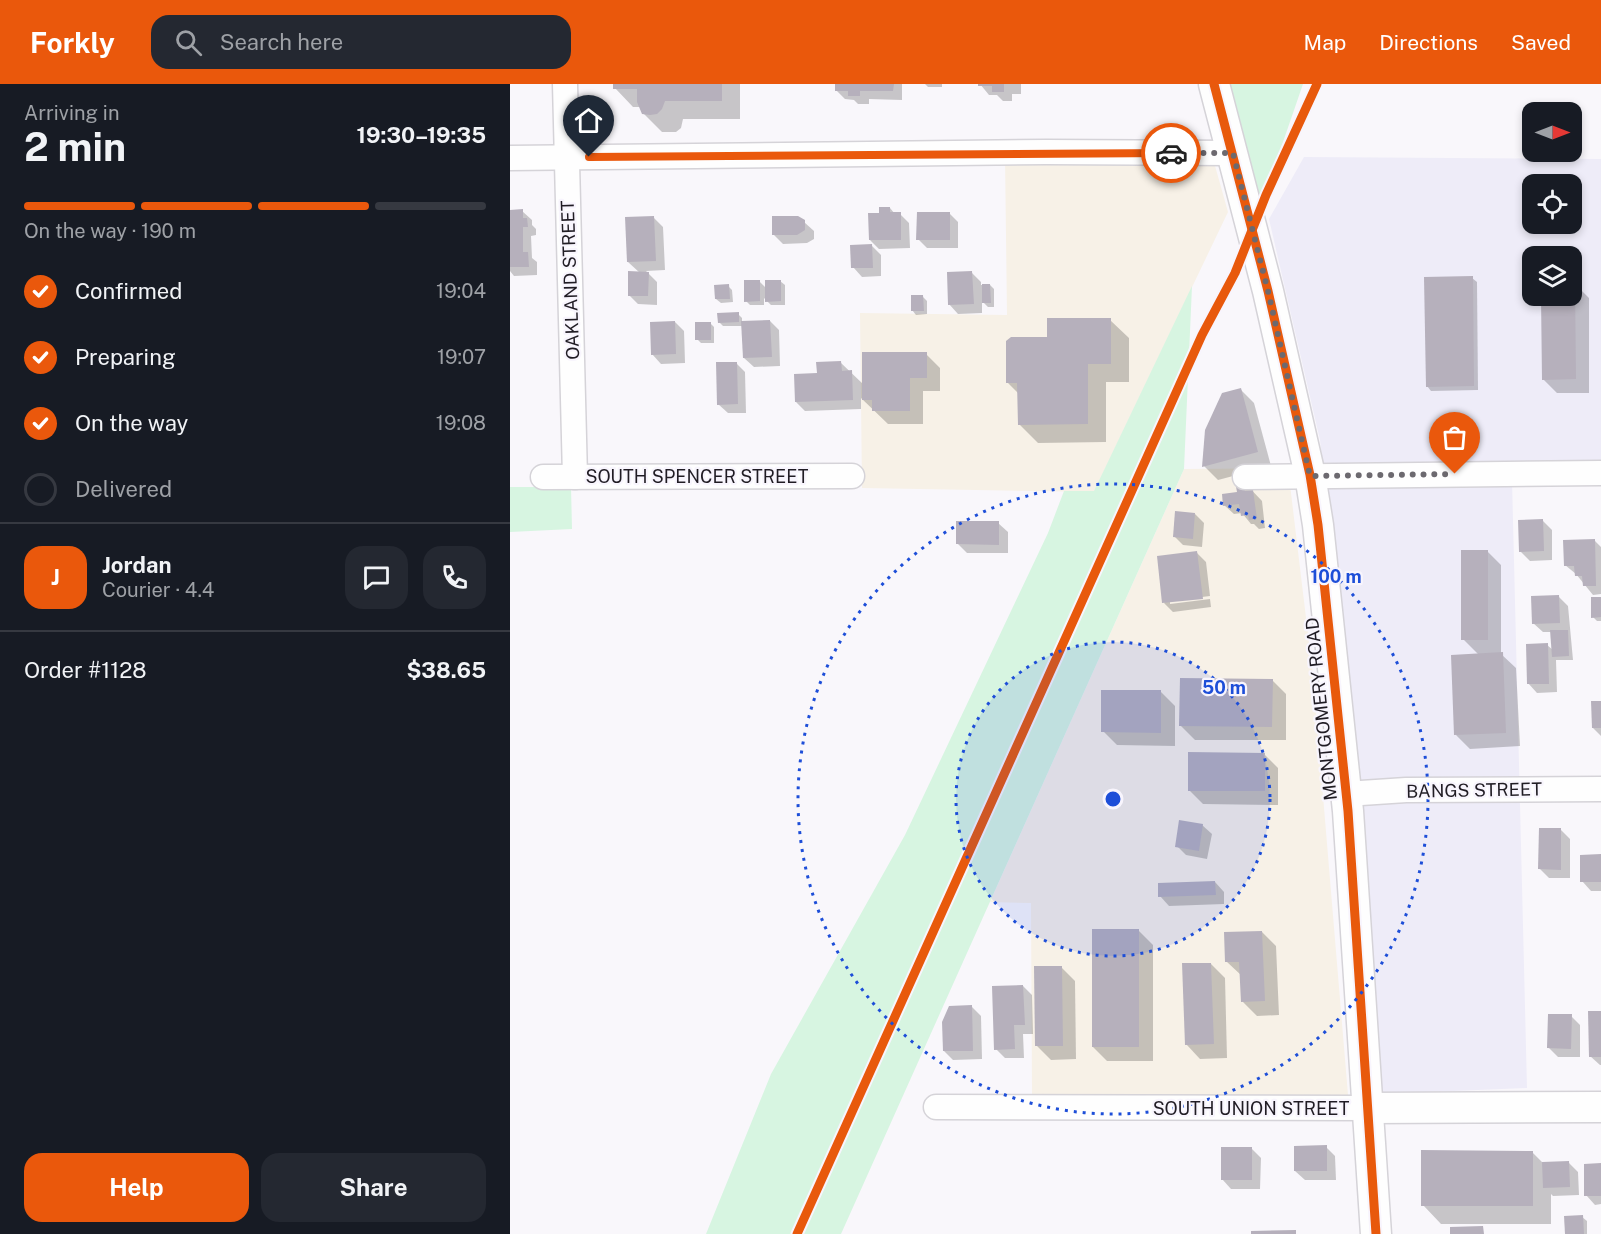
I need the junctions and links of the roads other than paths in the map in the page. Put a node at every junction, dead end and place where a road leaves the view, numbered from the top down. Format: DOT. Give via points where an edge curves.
graph roads {
  1 [pos="565,84"];
  2 [pos="1214,84"];
  3 [pos="1233,153"];
  4 [pos="567,157"];
  5 [pos="510,158"];
  6 [pos="1601,473"];
  7 [pos="852,476"];
  8 [pos="1310,476"];
  9 [pos="543,477"];
  10 [pos="575,477"];
  11 [pos="1245,477"];
  12 [pos="1601,789"];
  13 [pos="1346,794"];
  14 [pos="936,1107"];
  15 [pos="1601,1107"];
  16 [pos="1368,1108"];
  17 [pos="1377,1234"];
  1 -- 4 [label="street, OAKLAND STREET"];
  2 -- 3 [label="street, MONTGOMERY ROAD"];
  3 -- 4 [label="street"];
  3 -- 8 [label="street, MONTGOMERY ROAD"];
  4 -- 5 [label="street"];
  4 -- 10 [label="street, OAKLAND STREET"];
  6 -- 8 [label="street"];
  7 -- 10 [label="street, SOUTH SPENCER STREET"];
  8 -- 11 [label="street"];
  8 -- 13 [label="street, MONTGOMERY ROAD"];
  9 -- 10 [label="street, SOUTH SPENCER STREET"];
  12 -- 13 [label="street, BANGS STREET"];
  13 -- 16 [label="street, MONTGOMERY ROAD"];
  14 -- 16 [label="street, SOUTH UNION STREET"];
  15 -- 16 [label="street, SOUTH UNION STREET"];
  16 -- 17 [label="street, MONTGOMERY ROAD"];
}
